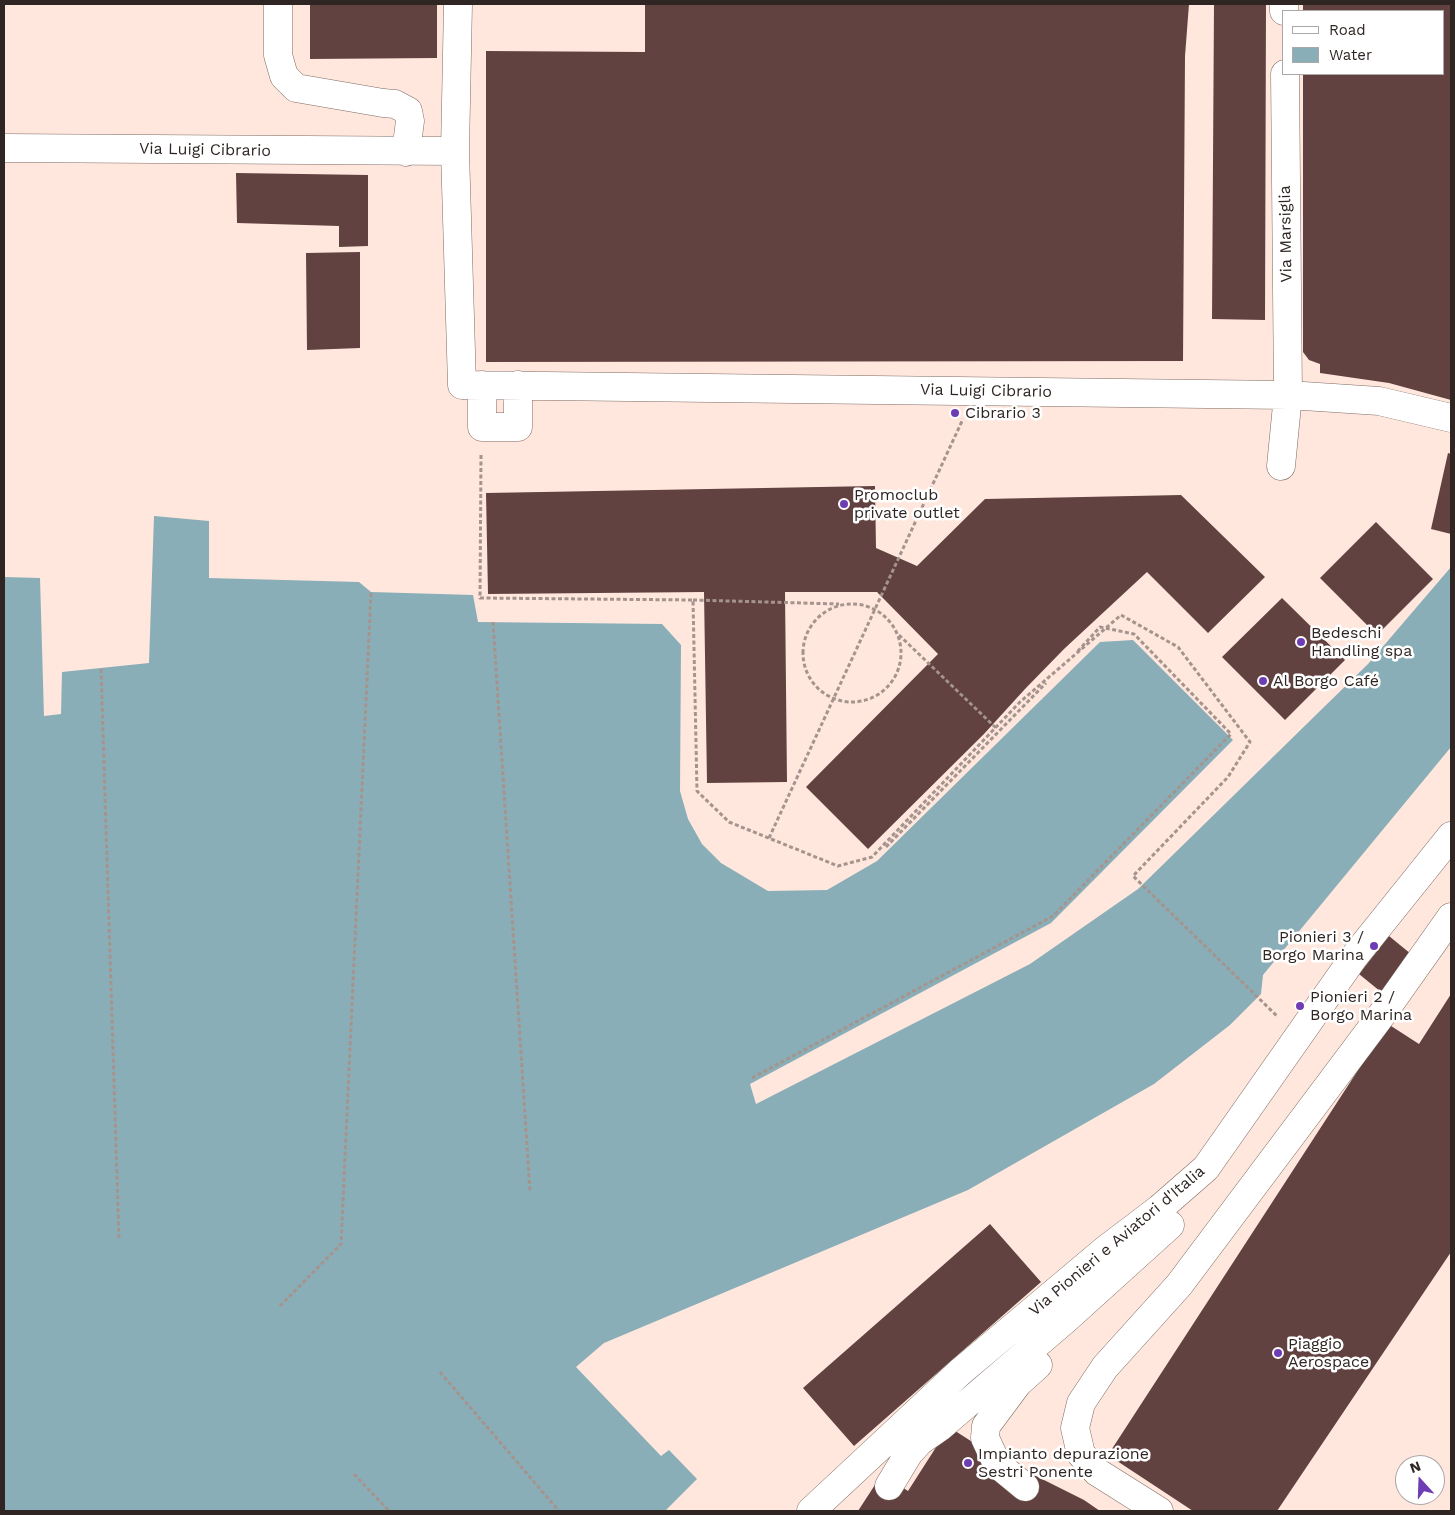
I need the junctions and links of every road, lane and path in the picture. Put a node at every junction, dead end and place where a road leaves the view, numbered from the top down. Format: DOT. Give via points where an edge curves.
graph roads {
  1 [pos="278,4"];
  2 [pos="458,4"];
  3 [pos="1284,75"];
  4 [pos="4,148"];
  5 [pos="455,151"];
  6 [pos="406,152"];
  7 [pos="482,385"];
  8 [pos="518,386"];
  9 [pos="976,391"];
  10 [pos="1288,395"];
  11 [pos="1451,418"];
  12 [pos="482,427"];
  13 [pos="1281,466"];
  14 [pos="371,592"];
  15 [pos="693,600"];
  16 [pos="844,604"];
  17 [pos="875,609"];
  18 [pos="493,622"];
  19 [pos="898,633"];
  20 [pos="102,669"];
  21 [pos="834,699"];
  22 [pos="996,728"];
  23 [pos="1451,836"];
  24 [pos="769,838"];
  25 [pos="886,847"];
  26 [pos="1451,917"];
  27 [pos="1272,1011"];
  28 [pos="752,1078"];
  29 [pos="530,1192"];
  30 [pos="1164,1217"];
  31 [pos="119,1242"];
  32 [pos="280,1306"];
  33 [pos="1072,1325"];
  34 [pos="440,1372"];
  35 [pos="354,1474"];
  36 [pos="889,1486"];
  37 [pos="1025,1486"];
  38 [pos="389,1511"];
  39 [pos="559,1511"];
  40 [pos="811,1511"];
  41 [pos="1159,1511"];
  1 -- 6 [label="street" via="278,55 284,76 296,88 395,104 408,111"];
  2 -- 5 [label="street, Via Luigi Cibrario"];
  3 -- 10 [label="street, Via Marsiglia"];
  4 -- 6 [label="street, Via Luigi Cibrario"];
  5 -- 6 [label="street, Via Luigi Cibrario"];
  5 -- 7 [label="street, Via Luigi Cibrario" via="462,385"];
  7 -- 8 [label="street, Via Luigi Cibrario"];
  7 -- 12 [label="street"];
  8 -- 9 [label="street, Via Luigi Cibrario"];
  8 -- 12 [label="street" via="518,427"];
  9 -- 10 [label="street, Via Luigi Cibrario"];
  9 -- 17 [label="path"];
  10 -- 11 [label="street, Via Luigi Cibrario" via="1379,400"];
  10 -- 13 [label="street, Via Marsiglia"];
  12 -- 15 [label="path" via="480,598"];
  14 -- 32 [label="path" via="341,1244"];
  15 -- 16 [label="path"];
  15 -- 24 [label="path" via="697,791 729,822"];
  16 -- 17 [label="path" via="860,604"];
  16 -- 21 [label="path" via="816,619 803,648 804,664 810,679 820,691"];
  17 -- 19 [label="path"];
  17 -- 21 [label="path"];
  18 -- 29 [label="path"];
  19 -- 21 [label="path" via="902,649 900,666 893,681 866,701 850,703"];
  19 -- 22 [label="path"];
  20 -- 31 [label="path"];
  21 -- 24 [label="path"];
  22 -- 24 [label="path" via="872,857 838,866"];
  22 -- 27 [label="path" via="1020,702 1121,615 1178,647 1250,742 1228,777 1133,876"];
  23 -- 30 [label="street, Via Pionieri e Aviatori d'Italia" via="1354,957 1206,1168"];
  25 -- 28 [label="path" via="1100,627 1134,634 1231,734 1053,916"];
  26 -- 41 [label="street" via="1185,1277 1105,1367 1081,1403 1074,1428 1081,1454 1097,1472"];
  30 -- 33 [label="street" via="1155,1264"];
  30 -- 40 [label="street, Via Pionieri e Aviatori d'Italia" via="1105,1250 960,1372"];
  33 -- 36 [label="street" via="920,1441"];
  33 -- 37 [label="street" via="1018,1383 986,1426 985,1438 997,1464"];
  34 -- 39 [label="path"];
  35 -- 38 [label="path"];
}
